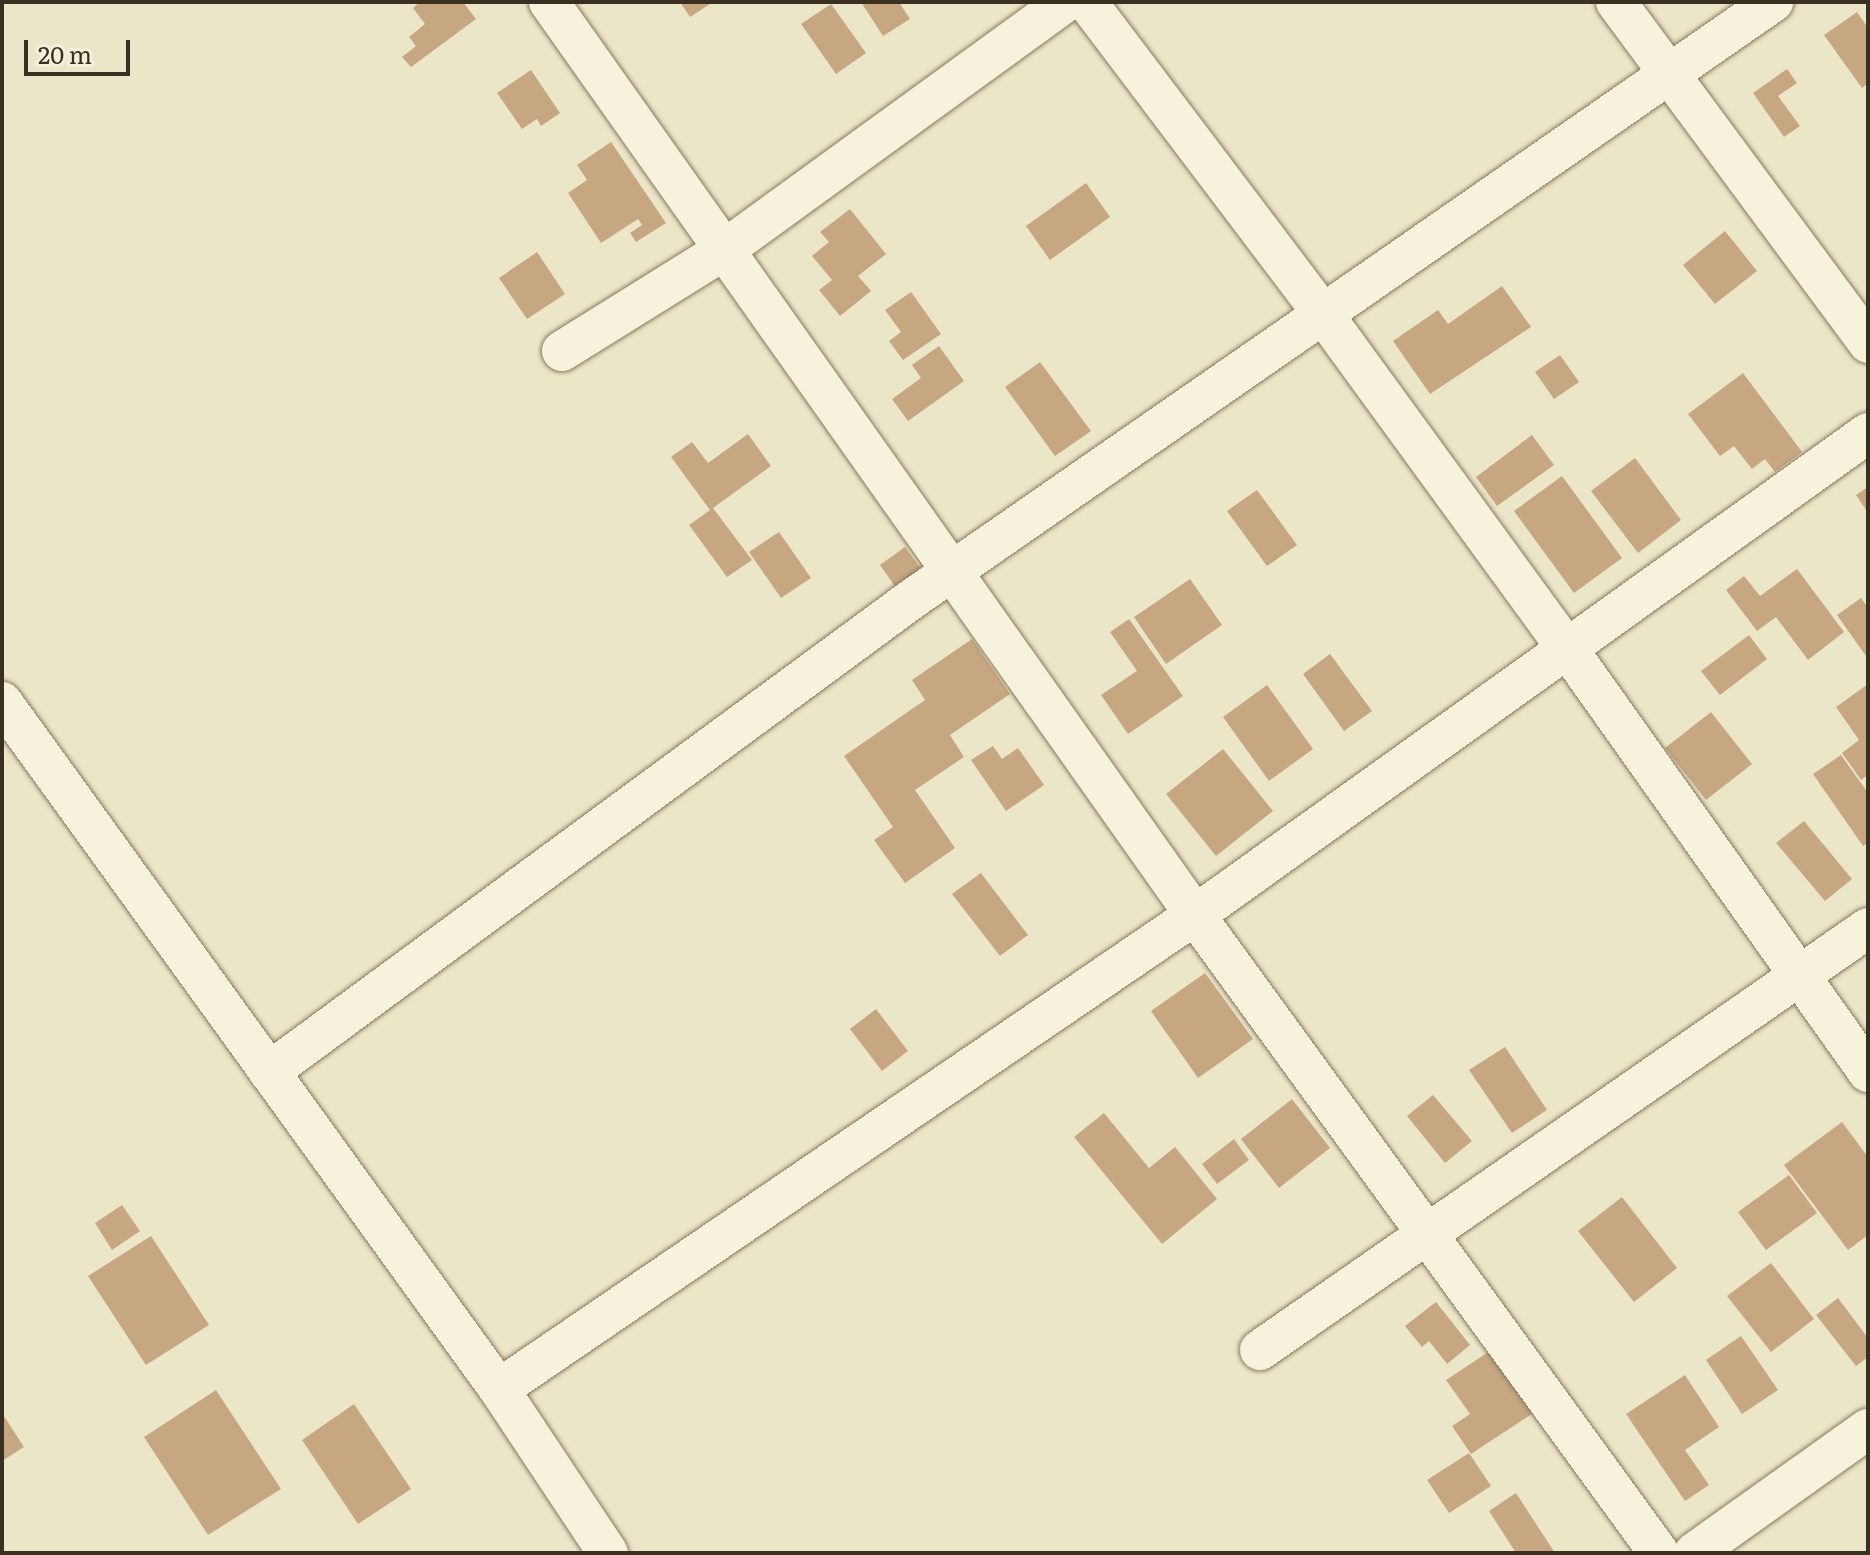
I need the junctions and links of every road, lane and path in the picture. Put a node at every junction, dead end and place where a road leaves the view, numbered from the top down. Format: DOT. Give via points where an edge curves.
graph roads {
  1 [pos="549,2"];
  2 [pos="1065,2"];
  3 [pos="1087,2"];
  4 [pos="1616,2"];
  5 [pos="1773,2"];
  6 [pos="1668,75"];
  7 [pos="724,250"];
  8 [pos="1323,314"];
  9 [pos="1868,343"];
  10 [pos="562,351"];
  11 [pos="1868,433"];
  12 [pos="952,572"];
  13 [pos="1567,648"];
  14 [pos="2,702"];
  15 [pos="1195,915"];
  16 [pos="1868,928"];
  17 [pos="1800,975"];
  18 [pos="269,1072"];
  19 [pos="1868,1072"];
  20 [pos="1428,1236"];
  21 [pos="1260,1350"];
  22 [pos="499,1389"];
  23 [pos="1868,1429"];
  24 [pos="608,1553"];
  25 [pos="1659,1553"];
  26 [pos="1694,1553"];
  1 -- 7 [label="street"];
  2 -- 7 [label="street"];
  3 -- 8 [label="street"];
  4 -- 6 [label="street"];
  5 -- 6 [label="street"];
  6 -- 8 [label="street"];
  6 -- 9 [label="street"];
  7 -- 10 [label="street"];
  7 -- 12 [label="street"];
  8 -- 12 [label="street"];
  8 -- 13 [label="street"];
  11 -- 13 [label="street"];
  12 -- 15 [label="street"];
  12 -- 18 [label="street"];
  13 -- 15 [label="street"];
  13 -- 17 [label="street"];
  14 -- 18 [label="street"];
  15 -- 20 [label="street"];
  15 -- 22 [label="street"];
  16 -- 17 [label="street"];
  17 -- 19 [label="street"];
  17 -- 20 [label="street"];
  18 -- 22 [label="street"];
  20 -- 21 [label="street"];
  20 -- 25 [label="street"];
  22 -- 24 [label="street"];
  23 -- 26 [label="street"];
}
